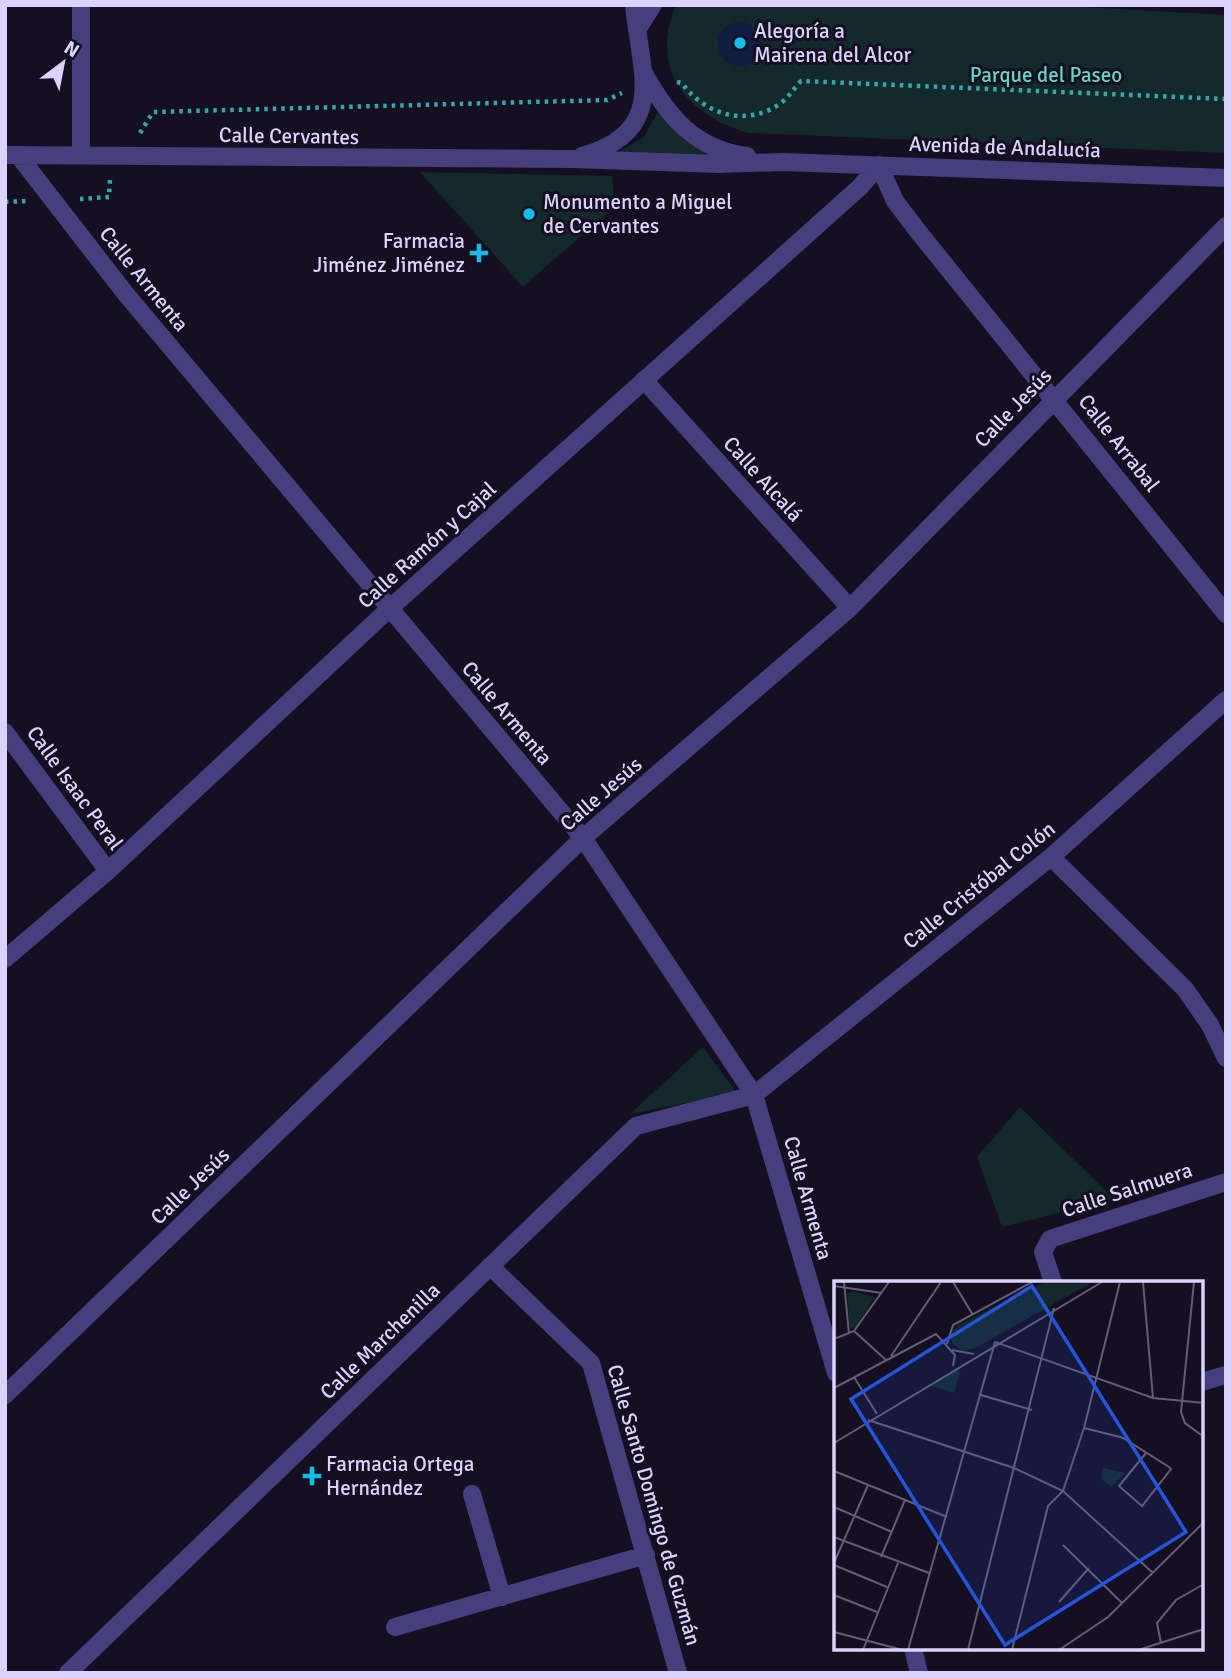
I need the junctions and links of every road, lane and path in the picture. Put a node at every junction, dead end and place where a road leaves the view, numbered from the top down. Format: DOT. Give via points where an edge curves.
graph roads {
  1 [pos="81,5"];
  2 [pos="634,5"];
  3 [pos="653,5"];
  4 [pos="637,30"];
  5 [pos="645,77"];
  6 [pos="1226,99"];
  7 [pos="139,134"];
  8 [pos="81,153"];
  9 [pos="111,154"];
  10 [pos="12,155"];
  11 [pos="572,159"];
  12 [pos="783,162"];
  13 [pos="878,165"];
  14 [pos="1226,177"];
  15 [pos="53,200"];
  16 [pos="5,202"];
  17 [pos="1226,226"];
  18 [pos="644,380"];
  19 [pos="1054,398"];
  20 [pos="850,608"];
  21 [pos="389,609"];
  22 [pos="1226,614"];
  23 [pos="1226,701"];
  24 [pos="5,732"];
  25 [pos="583,838"];
  26 [pos="1051,857"];
  27 [pos="108,871"];
  28 [pos="5,959"];
  29 [pos="1226,1058"];
  30 [pos="754,1096"];
  31 [pos="1226,1182"];
  32 [pos="490,1266"];
  33 [pos="1052,1281"];
  34 [pos="834,1370"];
  35 [pos="1226,1375"];
  36 [pos="1203,1381"];
  37 [pos="5,1395"];
  38 [pos="472,1494"];
  39 [pos="646,1555"];
  40 [pos="502,1597"];
  41 [pos="395,1627"];
  42 [pos="913,1650"];
  43 [pos="68,1673"];
  44 [pos="678,1673"];
  45 [pos="919,1673"];
  1 -- 8 [label="street"];
  2 -- 4 [label="street"];
  3 -- 4 [label="street"];
  4 -- 5 [label="street"];
  5 -- 6 [label="path" via="682,83 711,109 735,116 772,109 802,81"];
  5 -- 7 [label="path" via="607,100 153,112"];
  5 -- 11 [label="street" via="643,108 628,136 602,151"];
  5 -- 12 [label="street, Avenida de Andalucía" via="670,114 702,144"];
  8 -- 9 [label="street, Calle Cervantes"];
  8 -- 10 [label="street, Calle Cervantes"];
  9 -- 11 [label="street, Calle Cervantes"];
  9 -- 15 [label="path" via="109,197"];
  10 -- 15 [label="street, Calle Armenta"];
  11 -- 12 [label="street, Avenida de Andalucía" via="650,164"];
  12 -- 13 [label="street, Avenida de Andalucía"];
  13 -- 14 [label="street, Avenida de Andalucía"];
  13 -- 18 [label="street, Calle Ramón y Cajal" via="860,187"];
  13 -- 19 [label="street, Calle Arrabal" via="895,201"];
  15 -- 16 [label="path"];
  15 -- 21 [label="street, Calle Armenta" via="108,273"];
  17 -- 19 [label="street, Calle Jesús"];
  18 -- 20 [label="street, Calle Alcalá"];
  18 -- 21 [label="street, Calle Ramón y Cajal"];
  19 -- 20 [label="street, Calle Jesús"];
  19 -- 22 [label="street, Calle Arrabal"];
  20 -- 25 [label="street, Calle Jesús"];
  21 -- 25 [label="street, Calle Armenta"];
  21 -- 27 [label="street, Calle Ramón y Cajal"];
  23 -- 26 [label="street, Calle Cristóbal Colón"];
  24 -- 27 [label="street, Calle Isaac Peral"];
  25 -- 30 [label="street, Calle Armenta"];
  25 -- 37 [label="street, Calle Jesús"];
  26 -- 29 [label="street" via="1185,989"];
  26 -- 30 [label="street, Calle Cristóbal Colón"];
  27 -- 28 [label="street, Calle Ramón y Cajal"];
  30 -- 32 [label="street, Calle Marchenilla" via="636,1126"];
  30 -- 34 [label="street, Calle Armenta"];
  31 -- 33 [label="street, Calle Salmuera" via="1050,1239 1043,1252"];
  32 -- 39 [label="street, Calle Santo Domingo de Guzmán" via="591,1363"];
  32 -- 43 [label="street, Calle Marchenilla"];
  35 -- 36 [label="street"];
  38 -- 40 [label="street"];
  39 -- 40 [label="street"];
  39 -- 44 [label="street, Calle Santo Domingo de Guzmán"];
  40 -- 41 [label="street"];
  42 -- 45 [label="street"];
}
